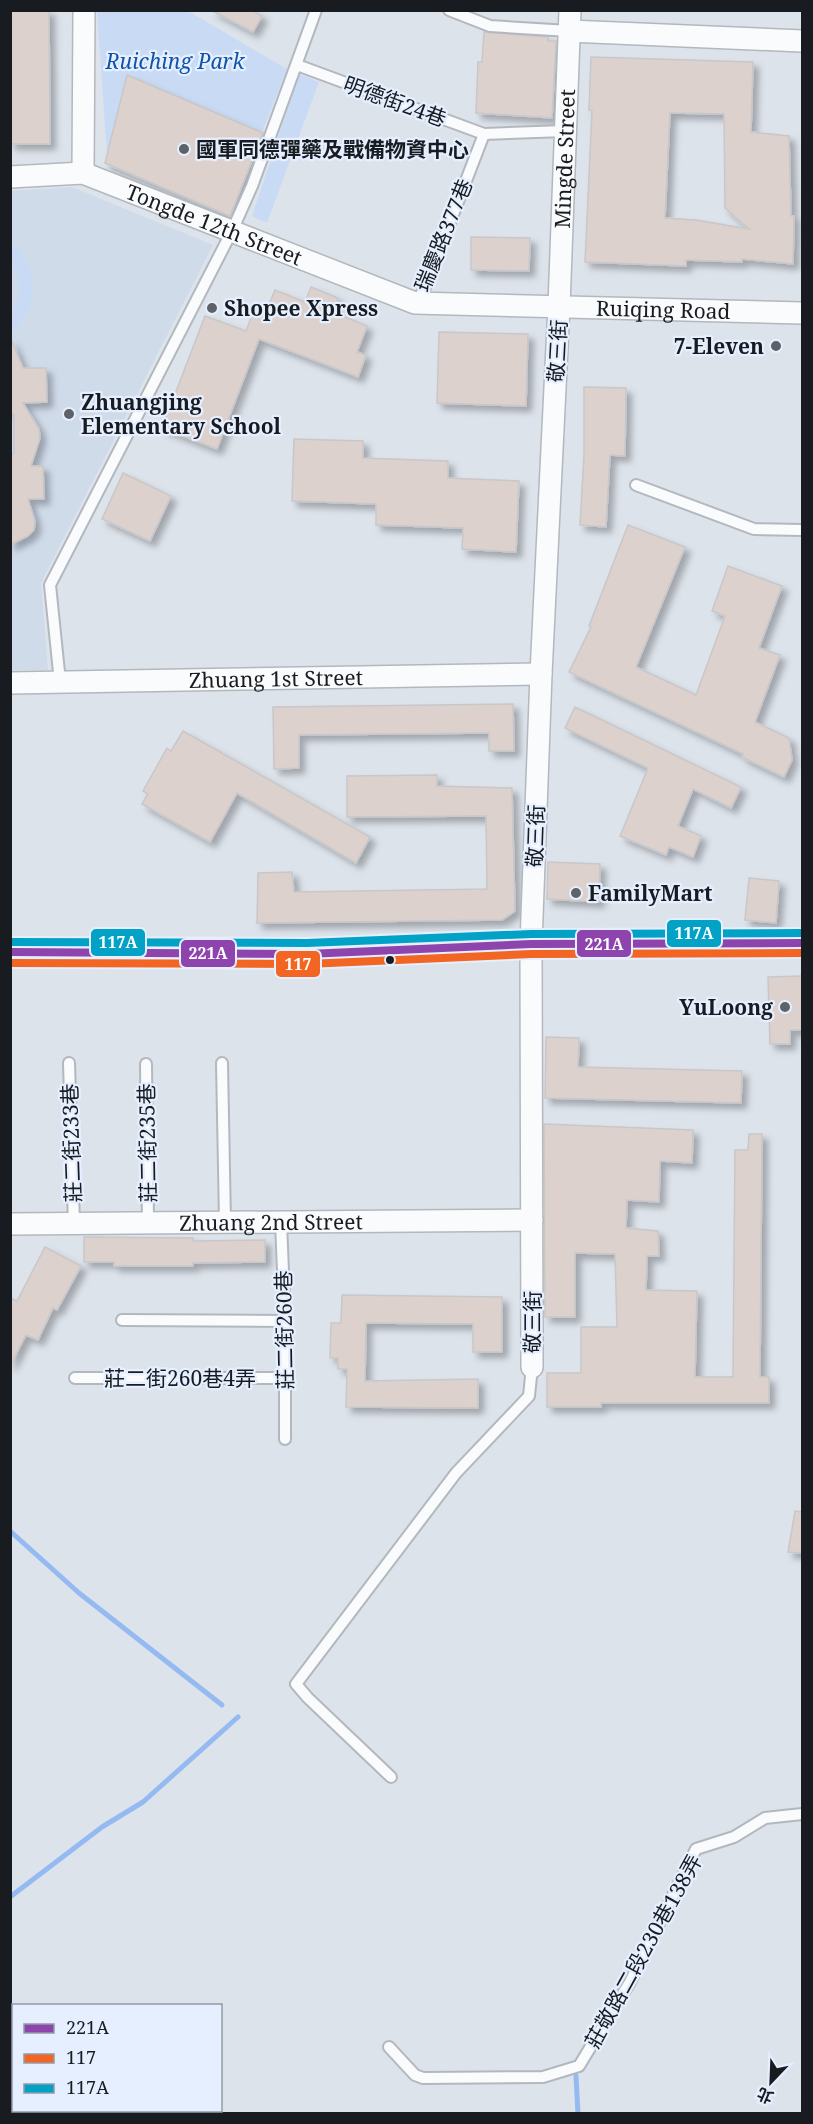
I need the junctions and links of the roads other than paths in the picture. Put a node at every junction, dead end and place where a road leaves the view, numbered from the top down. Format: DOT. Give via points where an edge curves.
graph roads {
  1 [pos="84,10"];
  2 [pos="316,10"];
  3 [pos="449,10"];
  4 [pos="570,21"];
  5 [pos="802,41"];
  6 [pos="297,65"];
  7 [pos="565,131"];
  8 [pos="484,134"];
  9 [pos="83,173"];
  10 [pos="10,177"];
  11 [pos="232,231"];
  12 [pos="415,303"];
  13 [pos="559,306"];
  14 [pos="802,312"];
  15 [pos="636,486"];
  16 [pos="802,530"];
  17 [pos="541,674"];
  18 [pos="60,682"];
  19 [pos="10,683"];
  20 [pos="802,943"];
  21 [pos="531,944"];
  22 [pos="10,952"];
  23 [pos="69,1063"];
  24 [pos="222,1063"];
  25 [pos="146,1064"];
  26 [pos="532,1220"];
  27 [pos="225,1222"];
  28 [pos="281,1222"];
  29 [pos="148,1223"];
  30 [pos="10,1224"];
  31 [pos="74,1224"];
  32 [pos="122,1320"];
  33 [pos="285,1321"];
  34 [pos="532,1367"];
  35 [pos="75,1378"];
  36 [pos="284,1378"];
  37 [pos="285,1439"];
  38 [pos="391,1778"];
  39 [pos="802,1814"];
  40 [pos="389,2047"];
  1 -- 9 [label="street"];
  2 -- 6 [label="lane"];
  3 -- 4 [label="lane" via="490,26"];
  4 -- 5 [label="street"];
  4 -- 7 [label="street, Mingde Street"];
  6 -- 8 [label="lane, 明德街24巷"];
  6 -- 11 [label="lane"];
  7 -- 8 [label="lane, 明德街24巷"];
  7 -- 13 [label="street, Mingde Street"];
  8 -- 12 [label="lane, 瑞慶路377巷" via="424,290"];
  9 -- 10 [label="street, Tongde 12th Street"];
  9 -- 11 [label="street, Tongde 12th Street"];
  11 -- 12 [label="street, Tongde 12th Street"];
  11 -- 18 [label="lane" via="50,585"];
  12 -- 13 [label="street, Ruiqing Road"];
  13 -- 14 [label="street, Ruiqing Road"];
  13 -- 17 [label="street, 敬三街"];
  15 -- 16 [label="lane" via="754,529"];
  17 -- 18 [label="street, Zhuang 1st Street"];
  17 -- 21 [label="street, 敬三街"];
  18 -- 19 [label="street, Zhuang 1st Street"];
  20 -- 21 [label="street"];
  21 -- 22 [label="street" via="307,954"];
  21 -- 26 [label="street, 敬三街"];
  23 -- 31 [label="lane, 莊二街233巷"];
  24 -- 27 [label="lane"];
  25 -- 29 [label="lane, 莊二街235巷"];
  26 -- 28 [label="street, Zhuang 2nd Street"];
  26 -- 34 [label="street, 敬三街"];
  27 -- 28 [label="street, Zhuang 2nd Street"];
  27 -- 29 [label="street, Zhuang 2nd Street"];
  28 -- 33 [label="lane, 莊二街260巷"];
  29 -- 31 [label="street, Zhuang 2nd Street"];
  30 -- 31 [label="street, Zhuang 2nd Street"];
  32 -- 33 [label="lane"];
  33 -- 36 [label="lane, 莊二街260巷"];
  34 -- 38 [label="lane" via="529,1396 456,1473 296,1684"];
  35 -- 36 [label="lane, 莊二街260巷4弄"];
  36 -- 37 [label="lane, 莊二街260巷"];
  39 -- 40 [label="lane, 莊敬路二段230巷138弄" via="765,1818 734,1837 696,1849 630,1982 579,2066 543,2077 423,2078 415,2075"];
}
